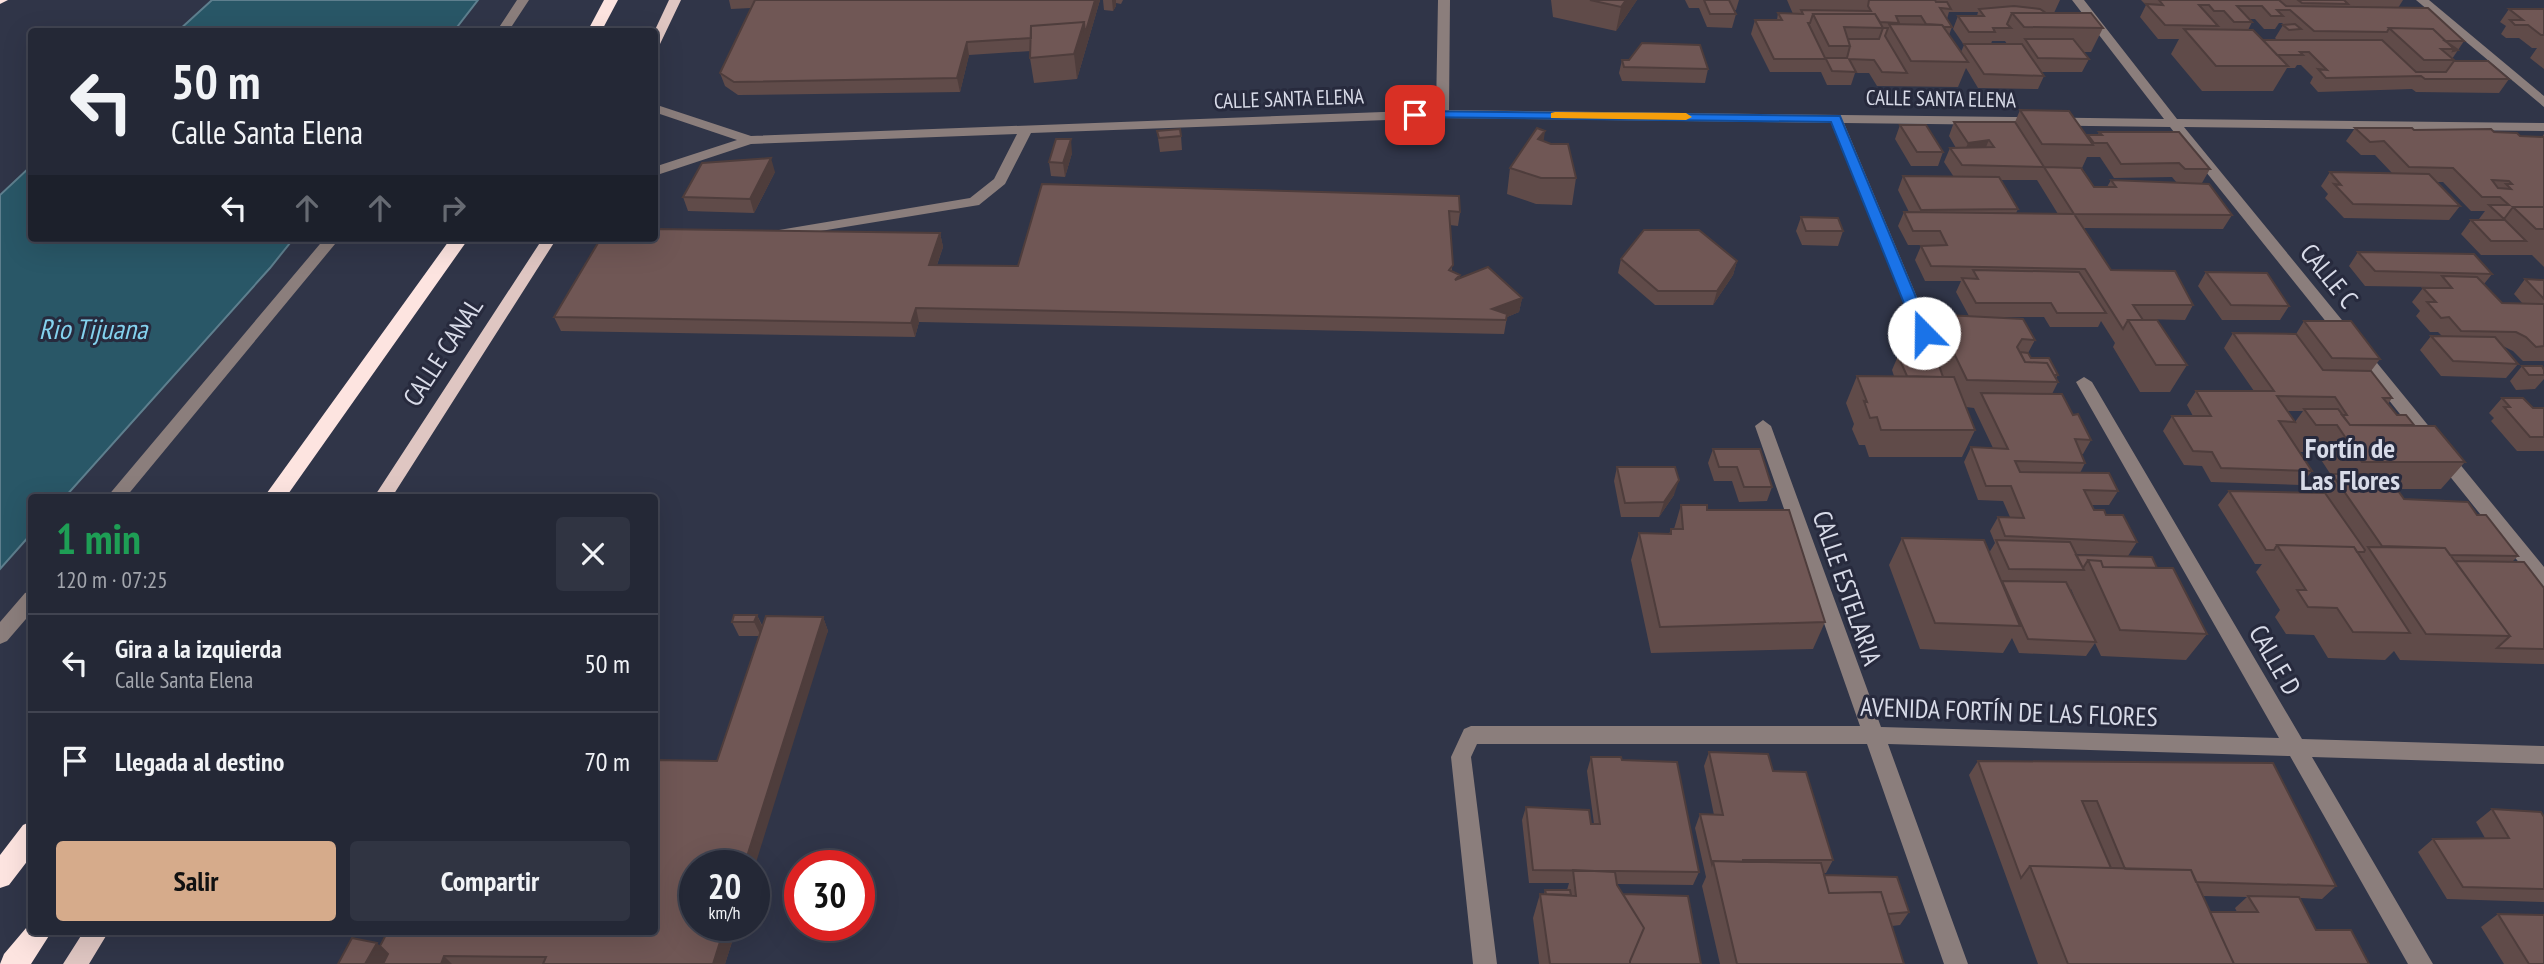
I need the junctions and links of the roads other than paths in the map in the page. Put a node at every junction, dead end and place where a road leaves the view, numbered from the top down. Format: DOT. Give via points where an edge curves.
graph roads {
  1 [pos="523,0"];
  2 [pos="611,0"];
  3 [pos="676,0"];
  4 [pos="1444,0"];
  5 [pos="2078,0"];
  6 [pos="2422,0"];
  7 [pos="505,28"];
  8 [pos="596,28"];
  9 [pos="658,36"];
  10 [pos="2544,103"];
  11 [pos="658,109"];
  12 [pos="1442,114"];
  13 [pos="1836,118"];
  14 [pos="2174,123"];
  15 [pos="2544,127"];
  16 [pos="1026,130"];
  17 [pos="750,140"];
  18 [pos="658,171"];
  19 [pos="778,234"];
  20 [pos="330,242"];
  21 [pos="457,242"];
  22 [pos="547,242"];
  23 [pos="1924,333"];
  24 [pos="2084,382"];
  25 [pos="1763,426"];
  26 [pos="119,494"];
  27 [pos="277,494"];
  28 [pos="385,494"];
  29 [pos="2544,580"];
  30 [pos="28,603"];
  31 [pos="0,636"];
  32 [pos="1871,735"];
  33 [pos="2297,749"];
  34 [pos="2544,755"];
  35 [pos="28,838"];
  36 [pos="0,877"];
  37 [pos="35,935"];
  38 [pos="94,935"];
  39 [pos="14,964"];
  40 [pos="75,964"];
  41 [pos="1485,964"];
  42 [pos="1955,964"];
  43 [pos="2421,964"];
  1 -- 7 [label="street"];
  2 -- 8 [label="highway"];
  3 -- 9 [label="main road"];
  4 -- 12 [label="street"];
  5 -- 14 [label="street, CALLE C"];
  6 -- 10 [label="street"];
  11 -- 17 [label="street, CALLE SANTA ELENA"];
  12 -- 13 [label="street, CALLE SANTA ELENA"];
  12 -- 16 [label="street, CALLE SANTA ELENA"];
  13 -- 14 [label="street, CALLE SANTA ELENA"];
  13 -- 23 [label="street"];
  14 -- 15 [label="street, CALLE SANTA ELENA"];
  14 -- 29 [label="street, CALLE C"];
  16 -- 17 [label="street, CALLE SANTA ELENA"];
  16 -- 19 [label="street" via="1000,181 974,202"];
  17 -- 18 [label="street, CALLE SANTA ELENA"];
  20 -- 26 [label="street"];
  21 -- 27 [label="highway"];
  22 -- 28 [label="main road, CALLE CANAL"];
  24 -- 33 [label="street, CALLE D"];
  25 -- 32 [label="street, CALLE ESTELARIA"];
  30 -- 31 [label="street"];
  32 -- 33 [label="street, AVENIDA FORTÍN DE LAS FLORES"];
  32 -- 41 [label="street, AVENIDA FORTÍN DE LAS FLORES" via="1471,735 1461,757"];
  32 -- 42 [label="street, CALLE ESTELARIA"];
  33 -- 34 [label="street, AVENIDA FORTÍN DE LAS FLORES"];
  33 -- 43 [label="street, CALLE D"];
  35 -- 36 [label="highway"];
  37 -- 39 [label="highway"];
  38 -- 40 [label="main road"];
}
